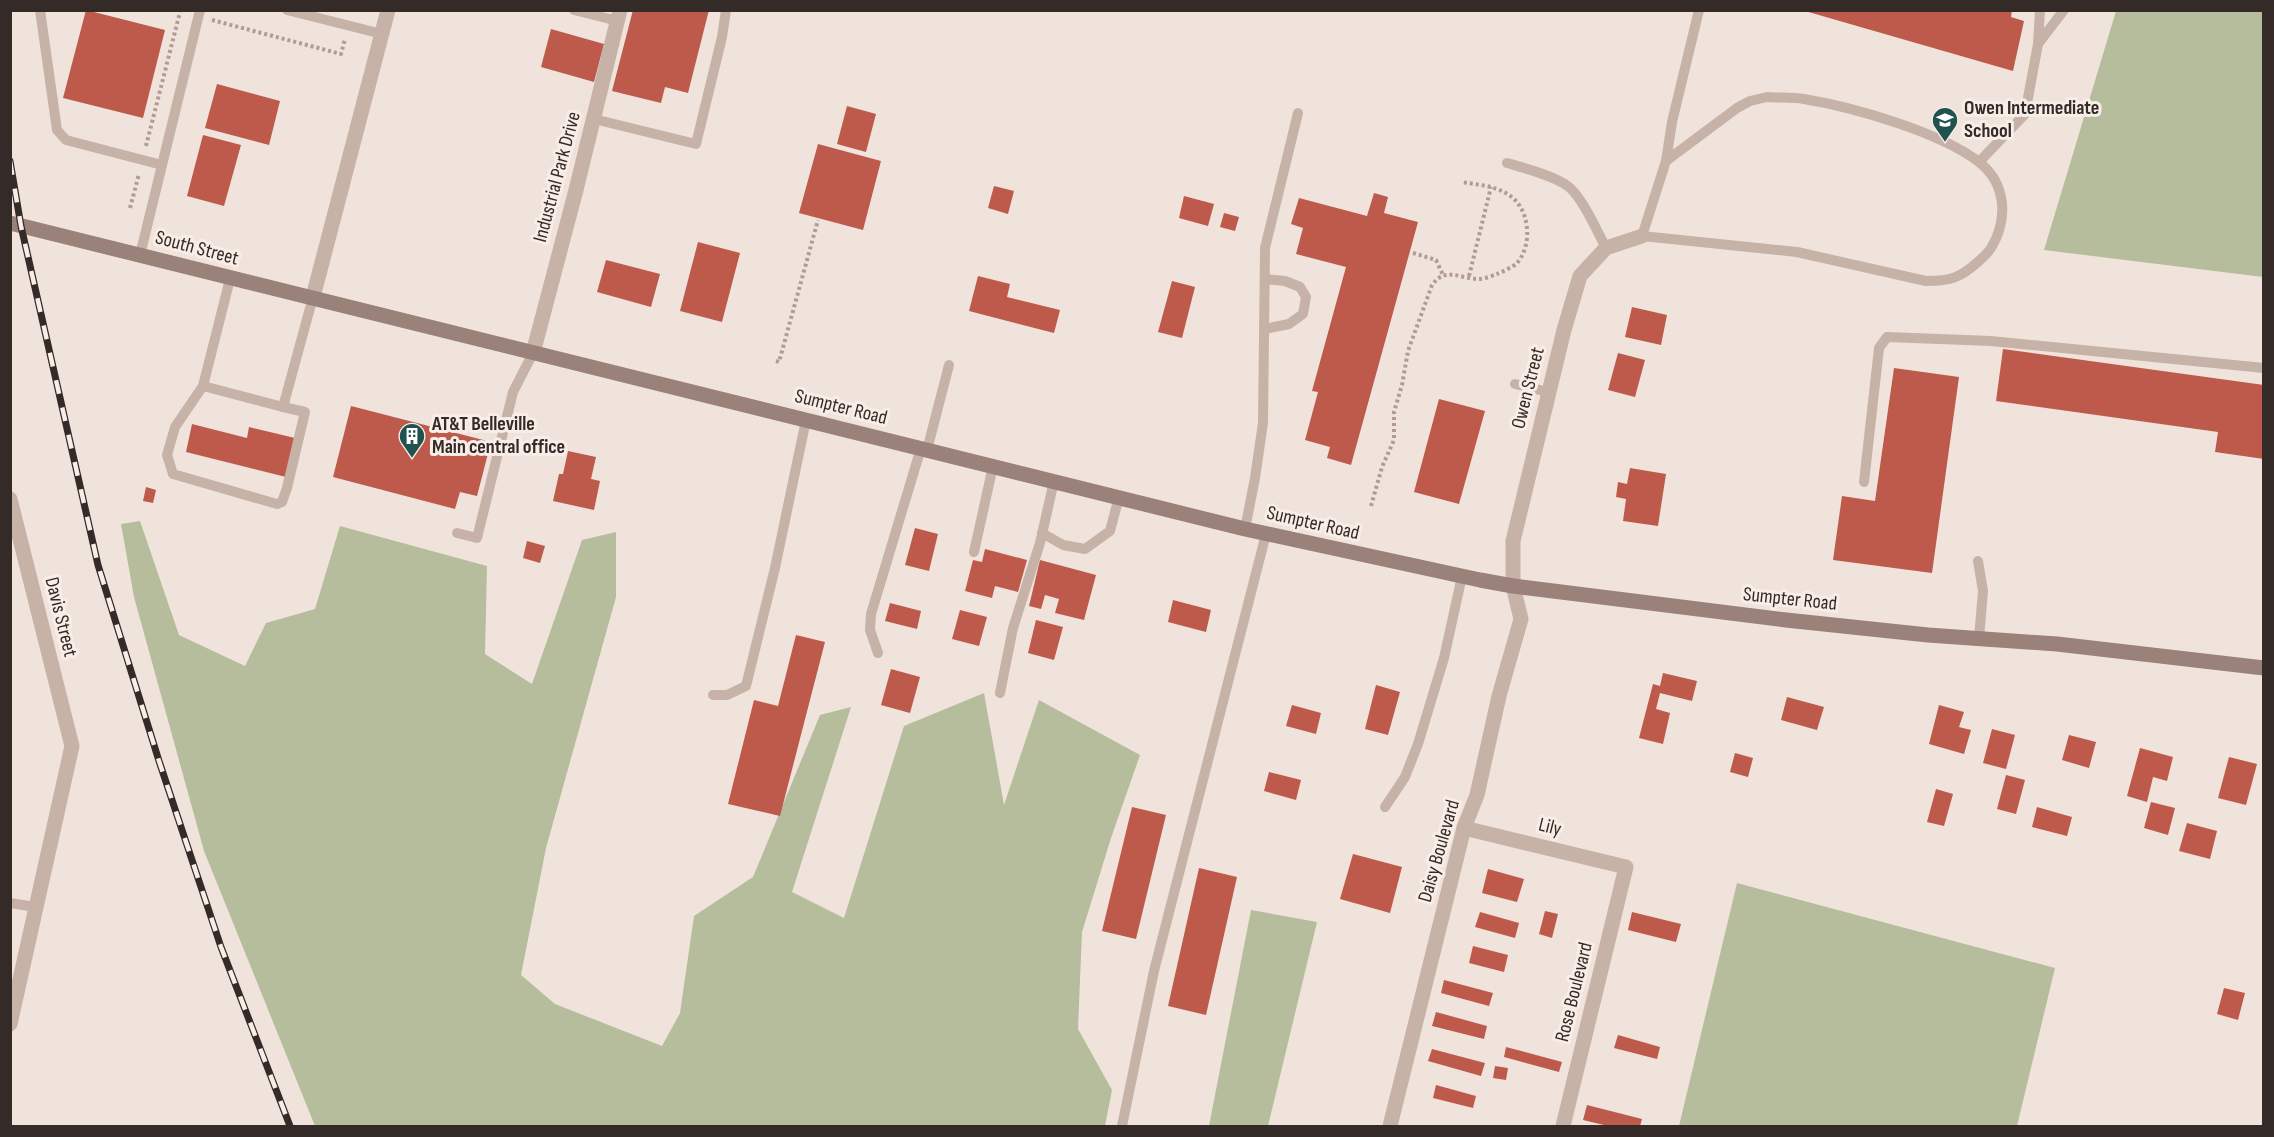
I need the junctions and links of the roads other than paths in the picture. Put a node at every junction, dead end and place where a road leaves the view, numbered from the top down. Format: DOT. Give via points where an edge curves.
graph roads {
  1 [pos="40,10"];
  2 [pos="287,10"];
  3 [pos="388,10"];
  4 [pos="574,10"];
  5 [pos="726,10"];
  6 [pos="1699,10"];
  7 [pos="2040,10"];
  8 [pos="2064,10"];
  9 [pos="204,15"];
  10 [pos="327,15"];
  11 [pos="619,16"];
  12 [pos="382,34"];
  13 [pos="2038,44"];
  14 [pos="1298,113"];
  15 [pos="594,119"];
  16 [pos="1666,161"];
  17 [pos="1979,162"];
  18 [pos="1507,163"];
  19 [pos="162,165"];
  20 [pos="10,223"];
  21 [pos="1642,236"];
  22 [pos="1606,248"];
  23 [pos="140,255"];
  24 [pos="230,279"];
  25 [pos="1265,279"];
  26 [pos="313,297"];
  27 [pos="372,312"];
  28 [pos="1265,329"];
  29 [pos="533,353"];
  30 [pos="949,365"];
  31 [pos="2264,368"];
  32 [pos="1515,384"];
  33 [pos="202,386"];
  34 [pos="1548,392"];
  35 [pos="283,407"];
  36 [pos="806,420"];
  37 [pos="924,449"];
  38 [pos="993,466"];
  39 [pos="1054,481"];
  40 [pos="1864,482"];
  41 [pos="1119,498"];
  42 [pos="10,499"];
  43 [pos="1245,529"];
  44 [pos="457,533"];
  45 [pos="1042,533"];
  46 [pos="1266,534"];
  47 [pos="974,552"];
  48 [pos="1978,561"];
  49 [pos="1462,576"];
  50 [pos="1513,586"];
  51 [pos="1979,638"];
  52 [pos="878,652"];
  53 [pos="2264,668"];
  54 [pos="1000,693"];
  55 [pos="712,695"];
  56 [pos="1385,807"];
  57 [pos="1464,828"];
  58 [pos="1626,867"];
  59 [pos="10,903"];
  60 [pos="35,907"];
  61 [pos="10,1024"];
  62 [pos="1122,1126"];
  63 [pos="1390,1126"];
  64 [pos="1563,1126"];
  1 -- 19 [label="lane" via="57,130 66,140"];
  2 -- 10 [label="lane"];
  3 -- 12 [label="street"];
  4 -- 11 [label="lane"];
  5 -- 15 [label="lane" via="696,144"];
  6 -- 16 [label="lane"];
  7 -- 13 [label="lane"];
  8 -- 13 [label="lane"];
  9 -- 19 [label="lane"];
  10 -- 12 [label="lane"];
  11 -- 15 [label="street, Industrial Park Drive"];
  12 -- 26 [label="street"];
  13 -- 17 [label="lane" via="2025,114"];
  14 -- 25 [label="lane" via="1264,248"];
  15 -- 29 [label="street, Industrial Park Drive"];
  16 -- 17 [label="lane" via="1737,108 1767,97 1802,99 1864,113 1941,141"];
  16 -- 21 [label="lane"];
  17 -- 21 [label="lane" via="1995,181 2003,201 1999,235 1989,252 1967,273 1947,281 1906,278 1797,252"];
  18 -- 22 [label="lane" via="1539,172 1569,187"];
  19 -- 23 [label="lane"];
  20 -- 23 [label="street, South Street"];
  21 -- 22 [label="street, Owen Street"];
  22 -- 34 [label="street, Owen Street" via="1580,276"];
  23 -- 24 [label="street, South Street"];
  24 -- 26 [label="street, South Street"];
  24 -- 33 [label="lane"];
  25 -- 28 [label="lane"];
  25 -- 28 [label="lane" via="1300,287 1306,297 1303,314 1289,324"];
  26 -- 27 [label="street, South Street"];
  26 -- 35 [label="lane"];
  27 -- 29 [label="street, Sumpter Road"];
  28 -- 43 [label="lane" via="1263,423"];
  29 -- 36 [label="street, Sumpter Road"];
  29 -- 44 [label="lane" via="513,392 477,538"];
  30 -- 37 [label="lane"];
  31 -- 40 [label="lane" via="1991,341 1887,337 1879,348"];
  32 -- 34 [label="lane"];
  33 -- 35 [label="lane"];
  33 -- 35 [label="lane" via="175,427 167,455 173,474 277,504 282,502 287,488 305,412"];
  34 -- 50 [label="street, Owen Street" via="1513,541"];
  36 -- 37 [label="street, Sumpter Road"];
  36 -- 55 [label="lane" via="746,686 727,695"];
  37 -- 38 [label="street, Sumpter Road"];
  37 -- 52 [label="lane" via="871,614 870,630"];
  38 -- 39 [label="street, Sumpter Road"];
  38 -- 47 [label="lane"];
  39 -- 41 [label="street, Sumpter Road"];
  39 -- 45 [label="lane"];
  41 -- 43 [label="street, Sumpter Road"];
  41 -- 45 [label="lane" via="1110,531 1086,549 1063,545"];
  42 -- 60 [label="street, Davis Street" via="72,746"];
  43 -- 46 [label="street, Sumpter Road"];
  45 -- 54 [label="lane" via="1013,628"];
  46 -- 49 [label="street, Sumpter Road"];
  46 -- 62 [label="lane" via="1154,971"];
  48 -- 51 [label="lane" via="1983,591"];
  49 -- 50 [label="street, Sumpter Road"];
  49 -- 56 [label="lane" via="1444,658 1418,744 1405,777"];
  50 -- 51 [label="street, Sumpter Road" via="1786,620"];
  50 -- 57 [label="street, Daisy Boulevard" via="1521,619 1477,795"];
  51 -- 53 [label="street, Sumpter Road"];
  57 -- 58 [label="street, Lily"];
  57 -- 63 [label="street, Daisy Boulevard"];
  58 -- 64 [label="street, Rose Boulevard"];
  59 -- 60 [label="lane"];
  60 -- 61 [label="street"];
}
